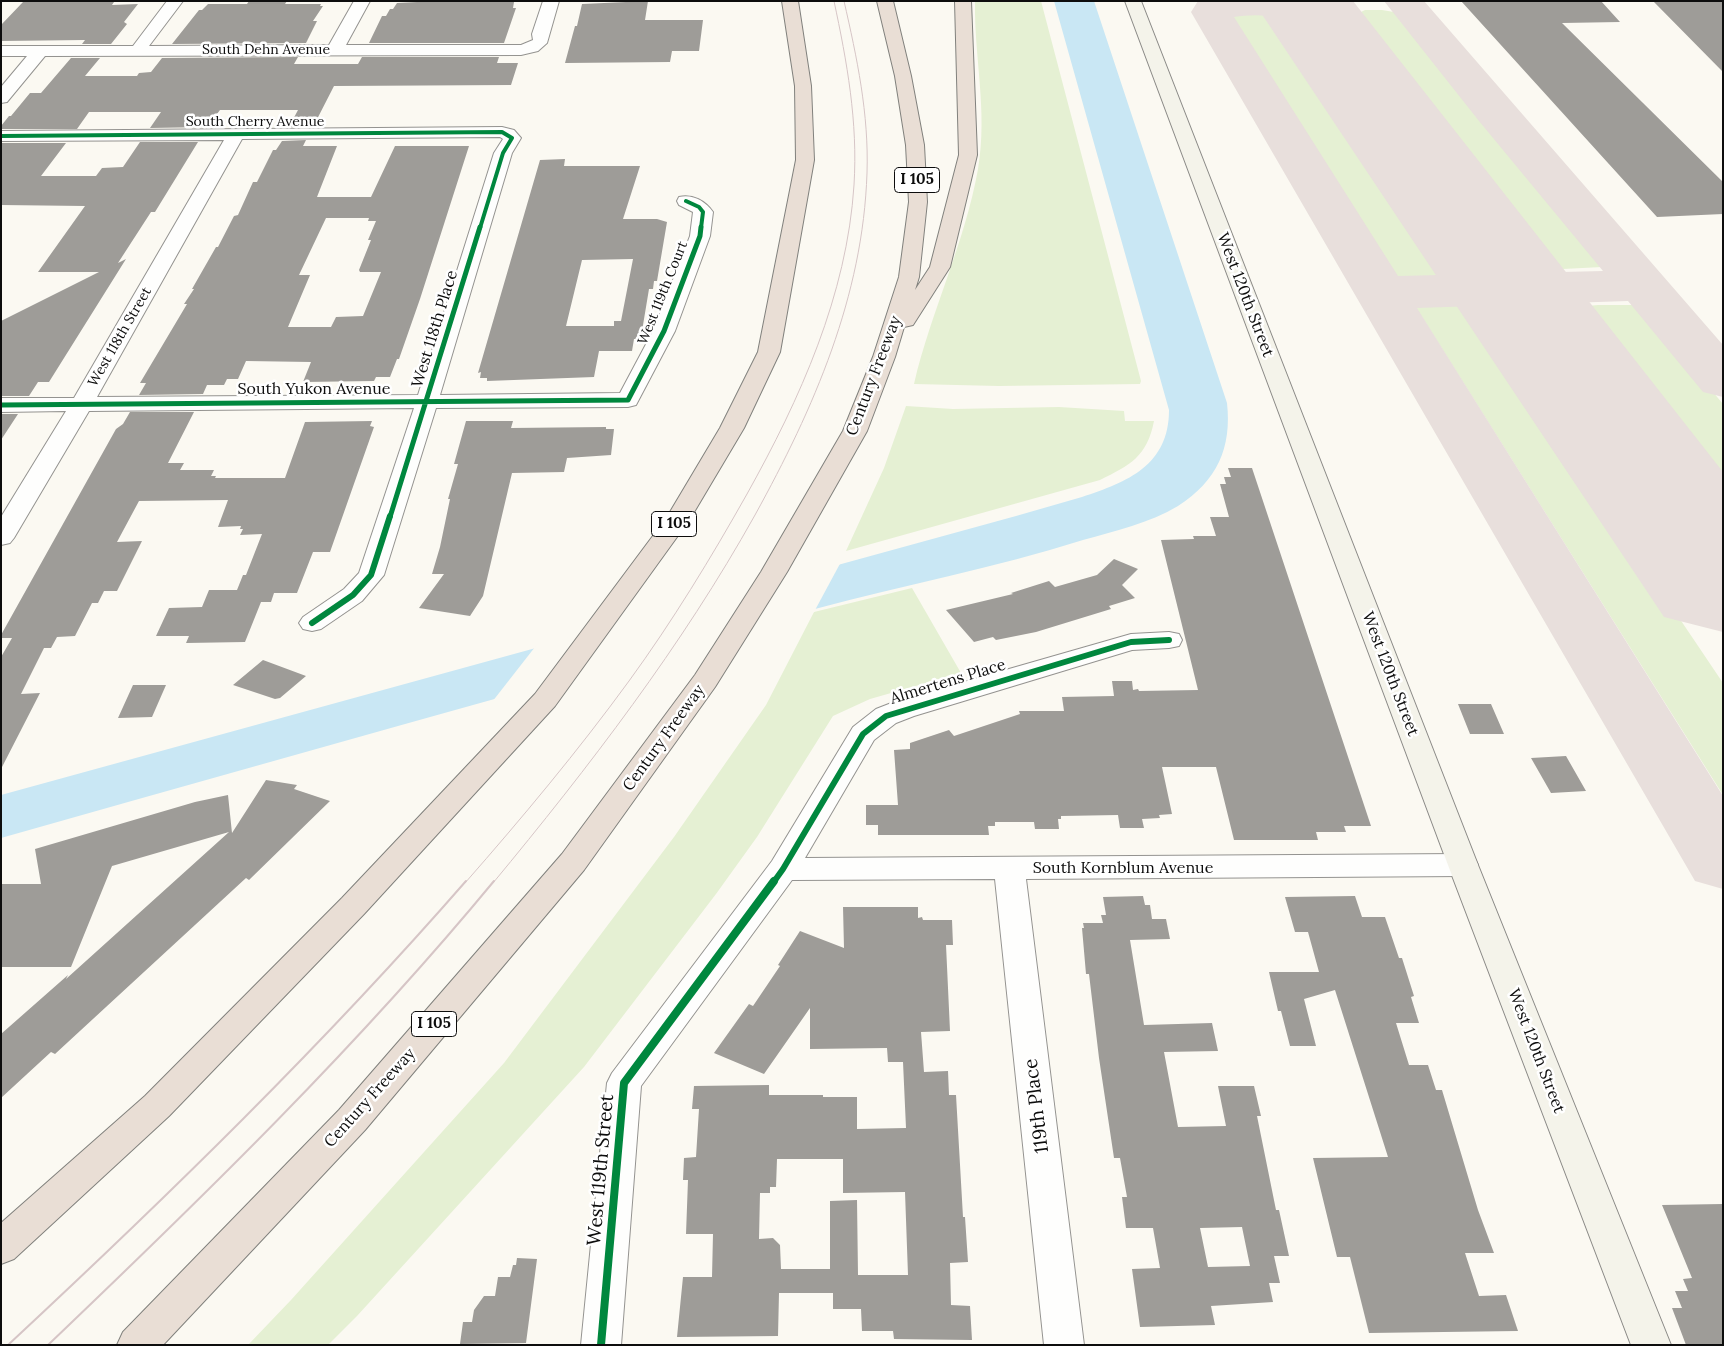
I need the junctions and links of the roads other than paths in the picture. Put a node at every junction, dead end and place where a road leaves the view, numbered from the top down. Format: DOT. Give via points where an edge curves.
graph roads {
  1 [pos="175,1"];
  2 [pos="362,1"];
  3 [pos="550,1"];
  4 [pos="774,1"];
  5 [pos="790,1"];
  6 [pos="885,1"];
  7 [pos="963,1"];
  8 [pos="1133,1"];
  9 [pos="793,29"];
  10 [pos="335,50"];
  11 [pos="40,51"];
  12 [pos="137,51"];
  13 [pos="1,52"];
  14 [pos="1,98"];
  15 [pos="236,134"];
  16 [pos="508,134"];
  17 [pos="1,136"];
  18 [pos="686,201"];
  19 [pos="884,356"];
  20 [pos="628,400"];
  21 [pos="427,402"];
  22 [pos="82,404"];
  23 [pos="1,405"];
  24 [pos="1,538"];
  25 [pos="312,623"];
  26 [pos="1169,640"];
  27 [pos="1463,865"];
  28 [pos="1009,868"];
  29 [pos="783,869"];
  30 [pos="1,1247"];
  31 [pos="137,1345"];
  32 [pos="601,1345"];
  33 [pos="1064,1345"];
  34 [pos="1650,1345"];
  1 -- 12 [label="street"];
  2 -- 10 [label="street"];
  3 -- 10 [label="street, South Dehn Avenue" via="541,40 532,48"];
  4 -- 9 [label="highway"];
  5 -- 9 [label="highway, I 105"];
  6 -- 19 [label="highway, Century Freeway / I 105" via="915,145 918,202 909,277"];
  7 -- 19 [label="highway" via="968,155 940,267"];
  8 -- 27 [label="main road, West 120th Street"];
  9 -- 30 [label="highway, I 105" via="803,86 805,160 769,352 732,428 678,519 545,700 353,906 157,1106"];
  10 -- 12 [label="street, South Dehn Avenue"];
  11 -- 12 [label="street, South Dehn Avenue"];
  11 -- 13 [label="street, South Dehn Avenue"];
  11 -- 14 [label="street"];
  15 -- 16 [label="street, South Cherry Avenue"];
  15 -- 17 [label="street, South Cherry Avenue"];
  15 -- 22 [label="street, West 118th Street"];
  16 -- 21 [label="street, West 118th Place" via="512,138 503,153"];
  18 -- 20 [label="street, West 119th Court" via="703,212 700,236 664,331"];
  19 -- 31 [label="highway, Century Freeway / I 105" via="855,431 774,572 705,681 573,862 352,1120"];
  20 -- 21 [label="street, South Yukon Avenue"];
  21 -- 22 [label="street, South Yukon Avenue"];
  21 -- 25 [label="street, West 118th Place" via="371,575 353,595"];
  22 -- 23 [label="street, South Yukon Avenue"];
  22 -- 24 [label="street, West 118th Street"];
  26 -- 29 [label="street, Almertens Place" via="1132,642 886,716 863,734 854,746"];
  27 -- 28 [label="street, South Kornblum Avenue"];
  27 -- 34 [label="main road, West 120th Street"];
  28 -- 29 [label="street, South Kornblum Avenue"];
  28 -- 33 [label="street, 119th Place"];
  29 -- 32 [label="street, West 119th Street" via="624,1084"];
}
